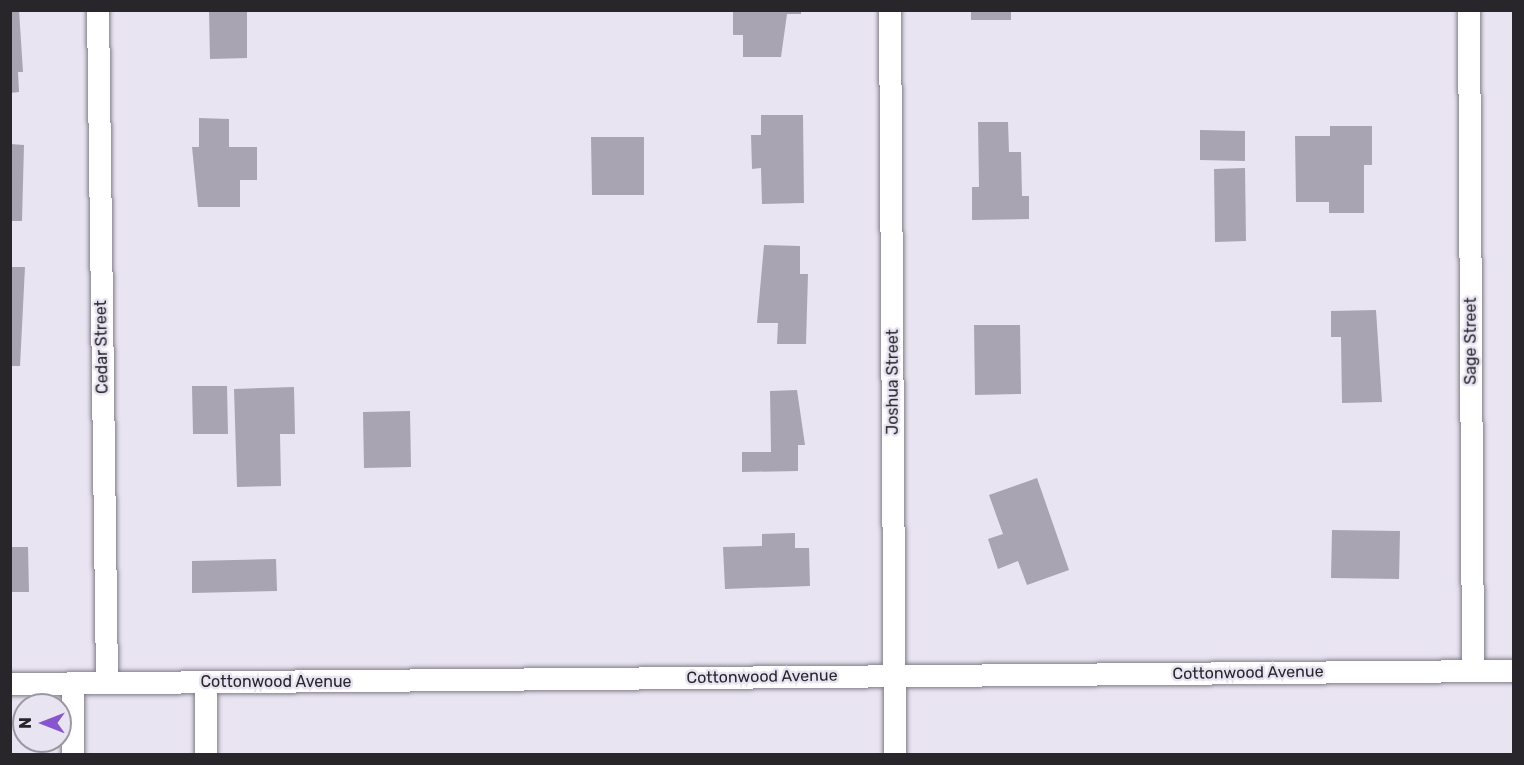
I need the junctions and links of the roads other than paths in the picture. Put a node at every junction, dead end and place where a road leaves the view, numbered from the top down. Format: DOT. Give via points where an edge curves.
graph roads {
  1 [pos="98,10"];
  2 [pos="890,10"];
  3 [pos="1469,10"];
  4 [pos="1473,671"];
  5 [pos="1514,671"];
  6 [pos="895,676"];
  7 [pos="206,682"];
  8 [pos="73,683"];
  9 [pos="107,683"];
  10 [pos="10,684"];
  11 [pos="73,754"];
  12 [pos="206,754"];
  13 [pos="895,754"];
  1 -- 9 [label="street, Cedar Street"];
  2 -- 6 [label="street, Joshua Street"];
  3 -- 4 [label="street, Sage Street"];
  4 -- 5 [label="street, Cottonwood Avenue"];
  4 -- 6 [label="street, Cottonwood Avenue"];
  6 -- 7 [label="street, Cottonwood Avenue"];
  6 -- 13 [label="street, Joshua Street"];
  7 -- 9 [label="street, Cottonwood Avenue"];
  7 -- 12 [label="street"];
  8 -- 9 [label="street, Cottonwood Avenue"];
  8 -- 10 [label="street, Cottonwood Avenue"];
  8 -- 11 [label="street"];
}
